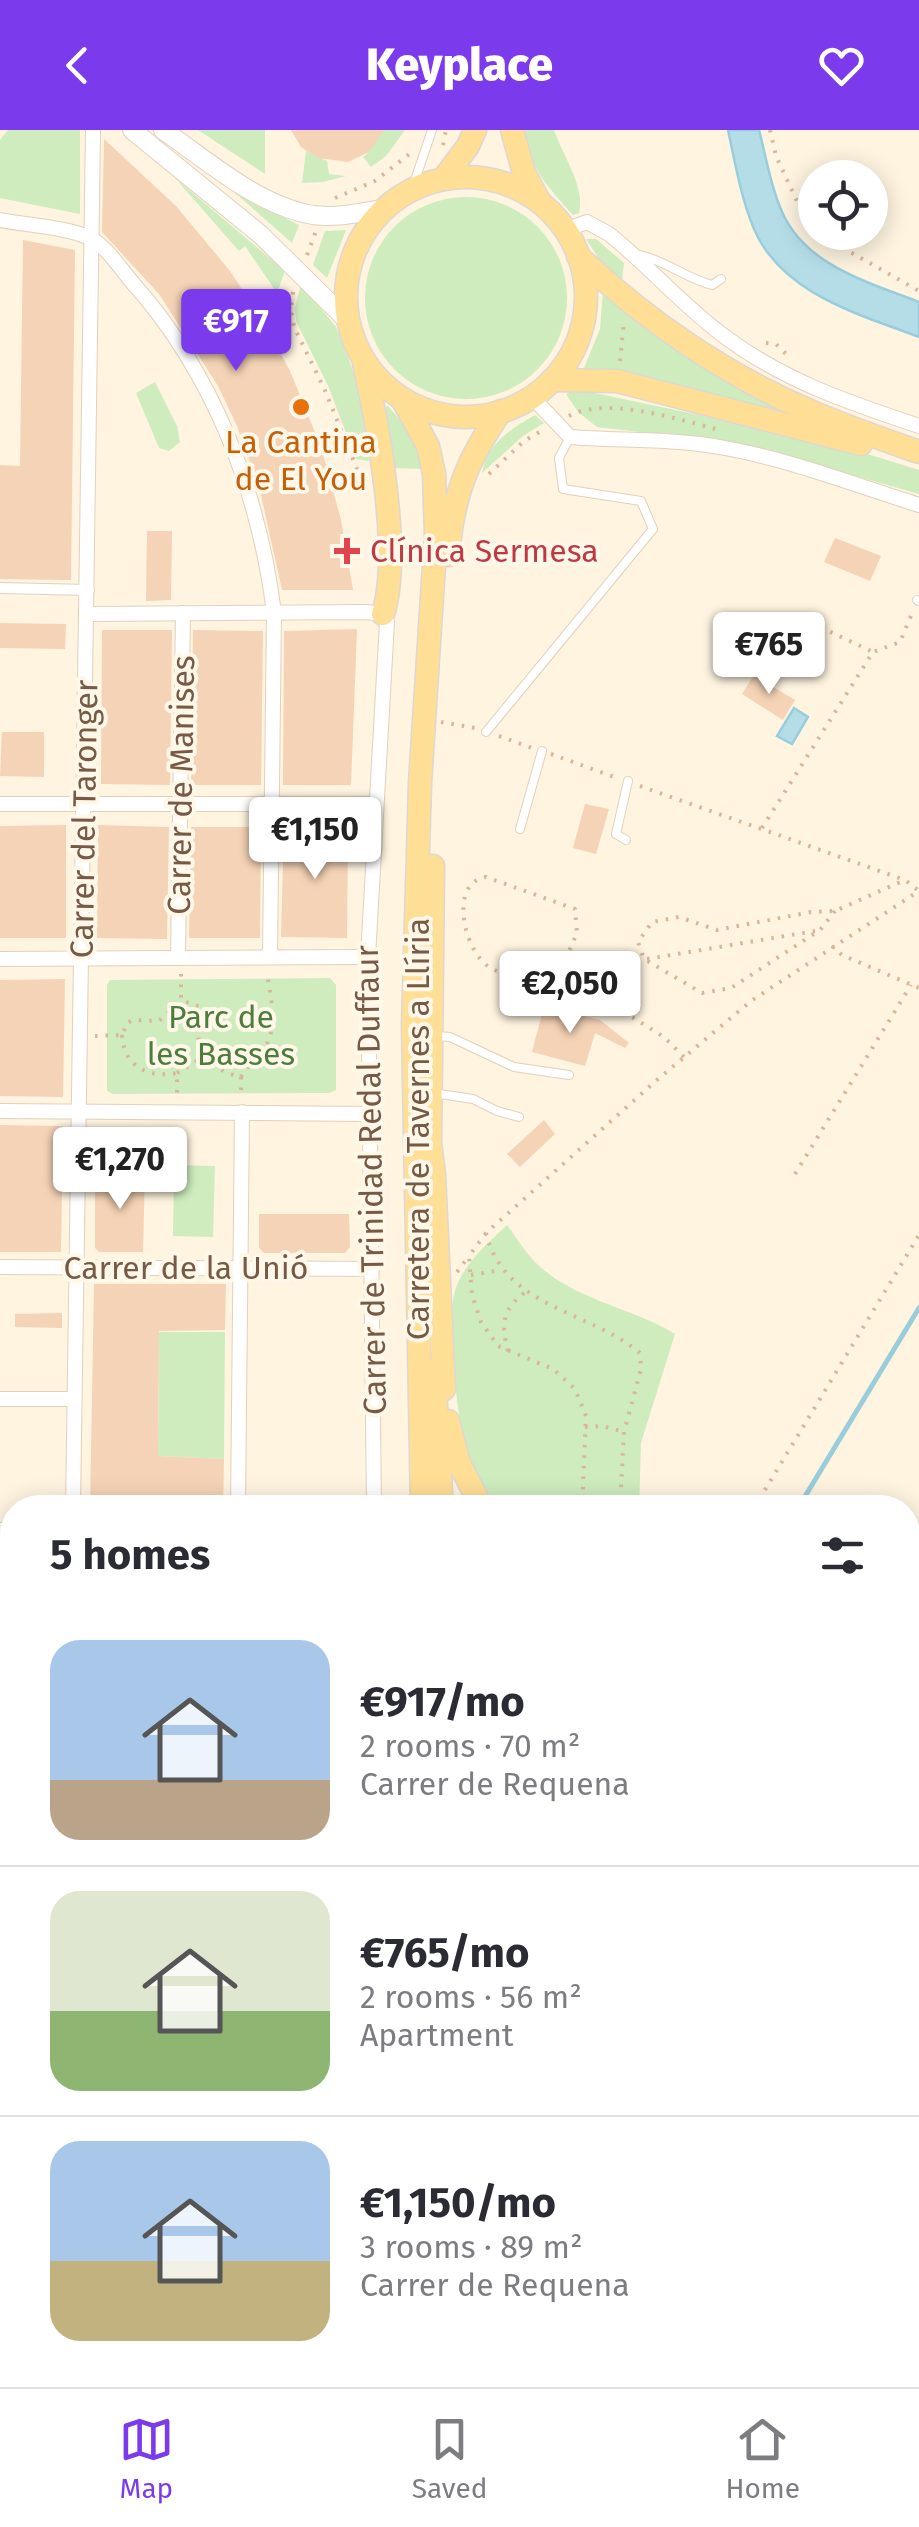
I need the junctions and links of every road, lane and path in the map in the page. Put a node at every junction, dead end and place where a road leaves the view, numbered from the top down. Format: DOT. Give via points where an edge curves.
graph roads {
  1 [pos="93,130"];
  2 [pos="132,130"];
  3 [pos="163,130"];
  4 [pos="432,130"];
  5 [pos="446,130"];
  6 [pos="475,130"];
  7 [pos="512,130"];
  8 [pos="770,130"];
  9 [pos="426,151"];
  10 [pos="444,178"];
  11 [pos="412,189"];
  12 [pos="539,202"];
  13 [pos="798,204"];
  14 [pos="383,210"];
  15 [pos="322,216"];
  16 [pos="0,220"];
  17 [pos="566,230"];
  18 [pos="92,239"];
  19 [pos="847,250"];
  20 [pos="634,254"];
  21 [pos="578,256"];
  22 [pos="301,272"];
  23 [pos="721,280"];
  24 [pos="919,291"];
  25 [pos="626,298"];
  26 [pos="348,321"];
  27 [pos="759,343"];
  28 [pos="364,359"];
  29 [pos="799,366"];
  30 [pos="552,380"];
  31 [pos="617,381"];
  32 [pos="532,397"];
  33 [pos="402,398"];
  34 [pos="608,409"];
  35 [pos="501,412"];
  36 [pos="919,426"];
  37 [pos="570,437"];
  38 [pos="919,456"];
  39 [pos="382,472"];
  40 [pos="919,505"];
  41 [pos="0,588"];
  42 [pos="88,590"];
  43 [pos="918,601"];
  44 [pos="183,613"];
  45 [pos="88,614"];
  46 [pos="274,614"];
  47 [pos="383,614"];
  48 [pos="800,624"];
  49 [pos="873,652"];
  50 [pos="436,721"];
  51 [pos="486,732"];
  52 [pos="542,752"];
  53 [pos="628,781"];
  54 [pos="84,803"];
  55 [pos="0,804"];
  56 [pos="181,804"];
  57 [pos="272,804"];
  58 [pos="374,804"];
  59 [pos="762,828"];
  60 [pos="520,829"];
  61 [pos="626,840"];
  62 [pos="905,880"];
  63 [pos="919,891"];
  64 [pos="835,911"];
  65 [pos="820,930"];
  66 [pos="832,946"];
  67 [pos="270,956"];
  68 [pos="368,956"];
  69 [pos="178,957"];
  70 [pos="81,958"];
  71 [pos="0,959"];
  72 [pos="644,959"];
  73 [pos="181,974"];
  74 [pos="267,974"];
  75 [pos="559,974"];
  76 [pos="911,985"];
  77 [pos="919,988"];
  78 [pos="181,1000"];
  79 [pos="432,1035"];
  80 [pos="81,1036"];
  81 [pos="122,1036"];
  82 [pos="205,1056"];
  83 [pos="684,1057"];
  84 [pos="177,1073"];
  85 [pos="569,1074"];
  86 [pos="241,1077"];
  87 [pos="430,1092"];
  88 [pos="177,1104"];
  89 [pos="0,1111"];
  90 [pos="80,1112"];
  91 [pos="242,1112"];
  92 [pos="369,1114"];
  93 [pos="519,1117"];
  94 [pos="430,1143"];
  95 [pos="795,1174"];
  96 [pos="486,1233"];
  97 [pos="919,1235"];
  98 [pos="0,1268"];
  99 [pos="78,1268"];
  100 [pos="242,1268"];
  101 [pos="372,1269"];
  102 [pos="502,1270"];
  103 [pos="471,1274"];
  104 [pos="526,1291"];
  105 [pos="508,1351"];
  106 [pos="0,1399"];
  107 [pos="74,1399"];
  108 [pos="586,1427"];
  109 [pos="624,1432"];
  110 [pos="73,1495"];
  111 [pos="238,1495"];
  112 [pos="374,1495"];
  113 [pos="422,1495"];
  114 [pos="441,1495"];
  115 [pos="475,1495"];
  116 [pos="583,1495"];
  117 [pos="621,1495"];
  118 [pos="762,1495"];
  1 -- 18 [label="street, Carrer del Taronger"];
  2 -- 22 [label="street"];
  3 -- 15 [label="street" via="260,194"];
  4 -- 9 [label="lane"];
  5 -- 9 [label="path" via="440,148"];
  6 -- 10 [label="main road"];
  7 -- 12 [label="main road"];
  8 -- 13 [label="path"];
  9 -- 11 [label="lane"];
  9 -- 15 [label="path" via="409,153 375,182 330,201"];
  10 -- 11 [label="main road"];
  10 -- 12 [label="main road" via="494,180"];
  11 -- 14 [label="main road"];
  12 -- 17 [label="main road"];
  14 -- 15 [label="street"];
  14 -- 26 [label="main road" via="353,256"];
  15 -- 22 [label="path"];
  16 -- 18 [label="street"];
  17 -- 20 [label="street" via="587,222"];
  17 -- 21 [label="main road"];
  18 -- 42 [label="street, Carrer del Taronger"];
  18 -- 46 [label="street" via="164,321 217,412 252,502"];
  19 -- 24 [label="path"];
  20 -- 23 [label="lane" via="656,258 690,279 712,285"];
  20 -- 36 [label="street" via="759,360 826,394"];
  21 -- 25 [label="main road"];
  21 -- 30 [label="main road" via="583,322"];
  22 -- 26 [label="street"];
  22 -- 39 [label="path" via="291,302 294,327 356,468"];
  25 -- 31 [label="path"];
  25 -- 38 [label="main road" via="762,387"];
  26 -- 28 [label="main road"];
  27 -- 29 [label="path" via="776,344"];
  28 -- 33 [label="main road"];
  28 -- 39 [label="main road"];
  30 -- 31 [label="main road"];
  30 -- 32 [label="main road"];
  31 -- 34 [label="path"];
  31 -- 38 [label="main road"];
  32 -- 35 [label="main road"];
  32 -- 37 [label="street"];
  33 -- 35 [label="main road" via="450,416"];
  33 -- 113 [label="main road, Carretera de Tavernes a Llíria" via="428,446 436,519 413,1026"];
  35 -- 50 [label="main road, Carretera de Tavernes a Llíria" via="476,447 457,496"];
  37 -- 40 [label="street" via="726,448"];
  37 -- 51 [label="lane" via="559,458 563,489 641,500 653,529"];
  39 -- 47 [label="main road" via="391,581"];
  41 -- 42 [label="street"];
  42 -- 45 [label="street, Carrer del Taronger"];
  43 -- 49 [label="path" via="900,642"];
  44 -- 45 [label="street"];
  44 -- 46 [label="street"];
  44 -- 56 [label="street, Carrer de Manises"];
  45 -- 54 [label="street, Carrer del Taronger"];
  46 -- 47 [label="street"];
  46 -- 57 [label="street"];
  47 -- 58 [label="street, Carrer de Trinidad Redal Duffaur"];
  48 -- 49 [label="path"];
  49 -- 59 [label="path"];
  50 -- 51 [label="path"];
  50 -- 79 [label="main road, Carretera de Tavernes a Llíria"];
  51 -- 52 [label="path"];
  52 -- 53 [label="path"];
  52 -- 60 [label="lane"];
  53 -- 59 [label="path"];
  53 -- 61 [label="lane" via="616,834"];
  54 -- 55 [label="street"];
  54 -- 56 [label="street"];
  54 -- 70 [label="street, Carrer del Taronger"];
  56 -- 57 [label="street"];
  56 -- 69 [label="street, Carrer de Manises"];
  57 -- 58 [label="street"];
  57 -- 67 [label="street"];
  58 -- 68 [label="street, Carrer de Trinidad Redal Duffaur"];
  59 -- 62 [label="path"];
  62 -- 63 [label="path"];
  62 -- 64 [label="path"];
  63 -- 66 [label="path"];
  64 -- 65 [label="path"];
  64 -- 72 [label="path" via="717,930 679,917 652,922 638,942"];
  65 -- 72 [label="path"];
  65 -- 72 [label="path" via="730,988 702,992"];
  66 -- 76 [label="path"];
  66 -- 83 [label="path"];
  67 -- 68 [label="street"];
  67 -- 69 [label="street"];
  68 -- 92 [label="street, Carrer de Trinidad Redal Duffaur"];
  69 -- 70 [label="street"];
  70 -- 71 [label="street"];
  70 -- 80 [label="street, Carrer del Taronger"];
  73 -- 78 [label="path"];
  74 -- 86 [label="path" via="273,1023 266,1045"];
  75 -- 75 [label="path" via="577,933 575,910 486,876 475,878 464,898 465,921 480,960 502,973"];
  75 -- 83 [label="path" via="664,1037"];
  76 -- 77 [label="path"];
  76 -- 95 [label="path"];
  78 -- 81 [label="path" via="156,1022 129,1021"];
  78 -- 82 [label="path" via="208,1010 198,1038"];
  79 -- 85 [label="lane" via="514,1067"];
  79 -- 87 [label="main road, Carretera de Tavernes a Llíria"];
  80 -- 81 [label="path"];
  80 -- 90 [label="street, Carrer del Taronger"];
  81 -- 84 [label="path" via="136,1068"];
  82 -- 84 [label="path"];
  82 -- 86 [label="path" via="215,1068"];
  83 -- 96 [label="path"];
  84 -- 88 [label="path"];
  86 -- 91 [label="path"];
  87 -- 93 [label="lane" via="473,1098"];
  87 -- 94 [label="main road, Carretera de Tavernes a Llíria"];
  89 -- 90 [label="street"];
  90 -- 91 [label="street"];
  90 -- 99 [label="street, Carrer del Taronger"];
  91 -- 92 [label="street"];
  91 -- 100 [label="street"];
  92 -- 101 [label="street, Carrer de Trinidad Redal Duffaur"];
  94 -- 114 [label="main road, Carretera de Tavernes a Llíria"];
  94 -- 115 [label="main road" via="445,1404 459,1463"];
  96 -- 102 [label="path"];
  96 -- 103 [label="path" via="470,1256"];
  97 -- 118 [label="path"];
  98 -- 99 [label="street, Carrer de la Unió"];
  99 -- 100 [label="street, Carrer de la Unió"];
  99 -- 107 [label="street, Carrer del Taronger"];
  100 -- 101 [label="street, Carrer de la Unió"];
  100 -- 111 [label="street"];
  101 -- 112 [label="street, Carrer de Trinidad Redal Duffaur"];
  102 -- 103 [label="path"];
  102 -- 104 [label="path"];
  103 -- 105 [label="path" via="481,1322"];
  104 -- 105 [label="path" via="504,1314"];
  104 -- 109 [label="path" via="640,1353"];
  105 -- 108 [label="path" via="553,1369 575,1388"];
  106 -- 107 [label="street"];
  107 -- 110 [label="street, Carrer del Taronger"];
  108 -- 109 [label="path"];
  108 -- 116 [label="path"];
  109 -- 117 [label="path"];
}
